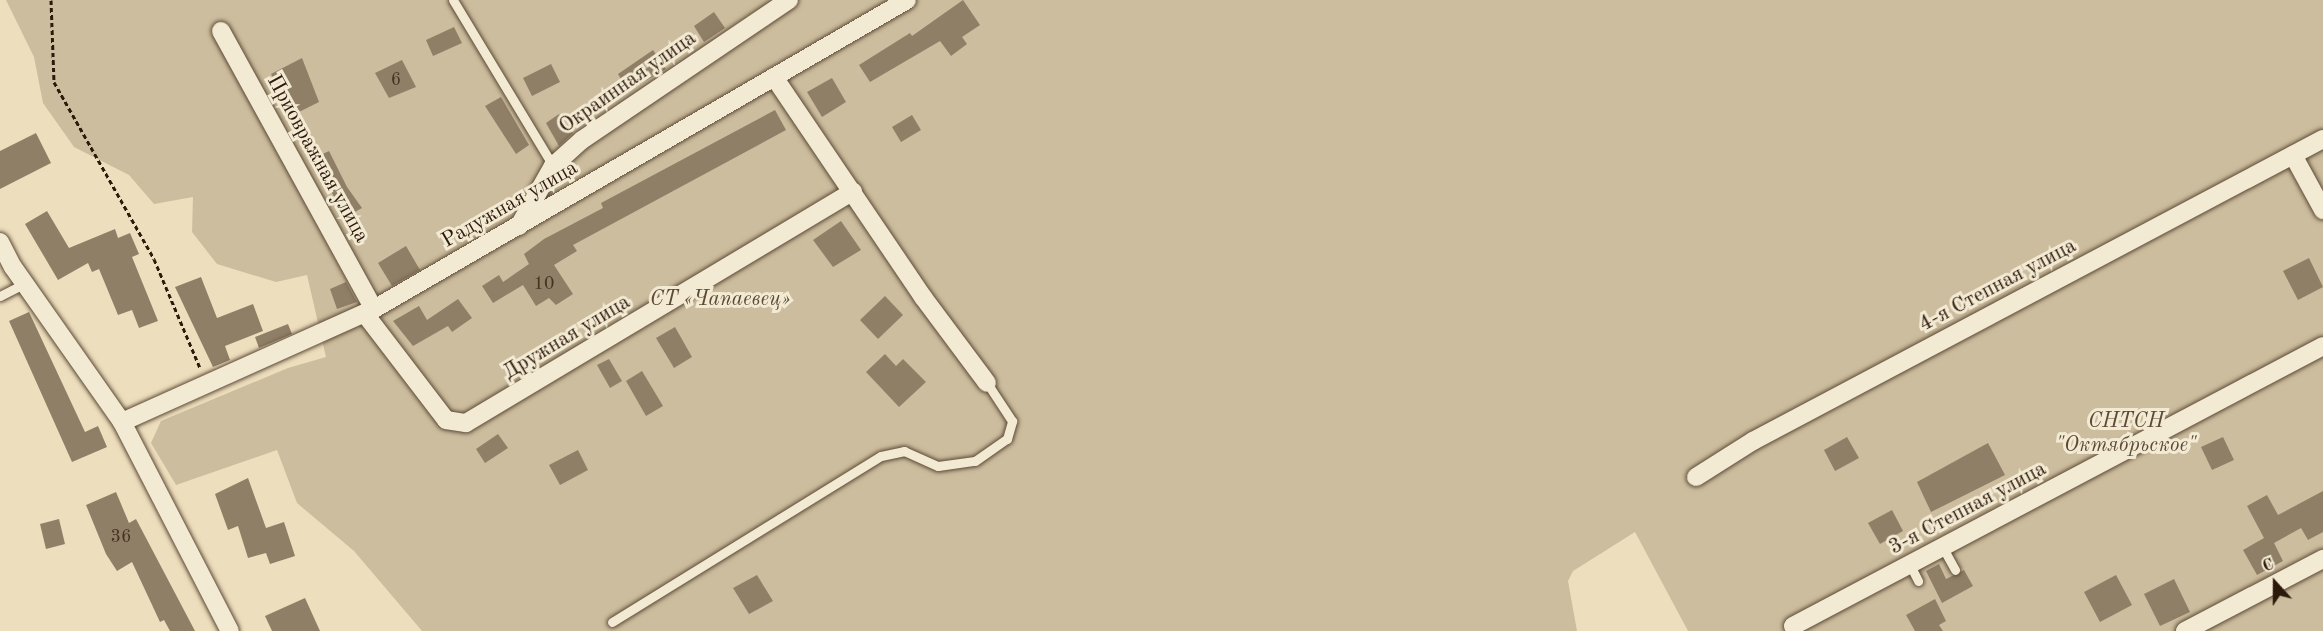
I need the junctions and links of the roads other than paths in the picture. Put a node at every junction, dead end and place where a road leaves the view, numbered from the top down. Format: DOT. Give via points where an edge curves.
graph roads {
  1 [pos="453,0"];
  2 [pos="789,0"];
  3 [pos="907,0"];
  4 [pos="221,31"];
  5 [pos="774,77"];
  6 [pos="2323,139"];
  7 [pos="2294,155"];
  8 [pos="553,166"];
  9 [pos="853,191"];
  10 [pos="2323,210"];
  11 [pos="518,228"];
  12 [pos="0,242"];
  13 [pos="25,284"];
  14 [pos="0,296"];
  15 [pos="369,312"];
  16 [pos="2323,346"];
  17 [pos="987,383"];
  18 [pos="122,422"];
  19 [pos="1696,477"];
  20 [pos="1943,548"];
  21 [pos="2323,559"];
  22 [pos="1955,570"];
  23 [pos="612,622"];
  24 [pos="1793,626"];
  25 [pos="230,631"];
  26 [pos="2186,631"];
  1 -- 8 [label="lane"];
  2 -- 8 [label="street, Окраинная улица" via="582,140"];
  3 -- 5 [label="street, Радужная улица"];
  4 -- 15 [label="street, Приовражная улица"];
  5 -- 9 [label="street"];
  5 -- 11 [label="street, Радужная улица"];
  6 -- 7 [label="street, 4-я Степная улица"];
  7 -- 10 [label="street"];
  7 -- 19 [label="street, 4-я Степная улица" via="1753,441"];
  8 -- 11 [label="street, Окраинная улица"];
  9 -- 15 [label="street, Дружная улица" via="466,423 446,420"];
  9 -- 17 [label="street" via="923,297"];
  11 -- 15 [label="street, Радужная улица"];
  12 -- 13 [label="street"];
  13 -- 14 [label="lane"];
  13 -- 18 [label="street"];
  15 -- 18 [label="street, Радужная улица"];
  16 -- 20 [label="street, 3-я Степная улица"];
  17 -- 23 [label="lane" via="1012,421 1006,439 975,461 938,466 904,451 881,456"];
  18 -- 25 [label="street"];
  20 -- 22 [label="lane"];
  20 -- 24 [label="street, 3-я Степная улица" via="1914,573"];
  21 -- 26 [label="street"];
}
